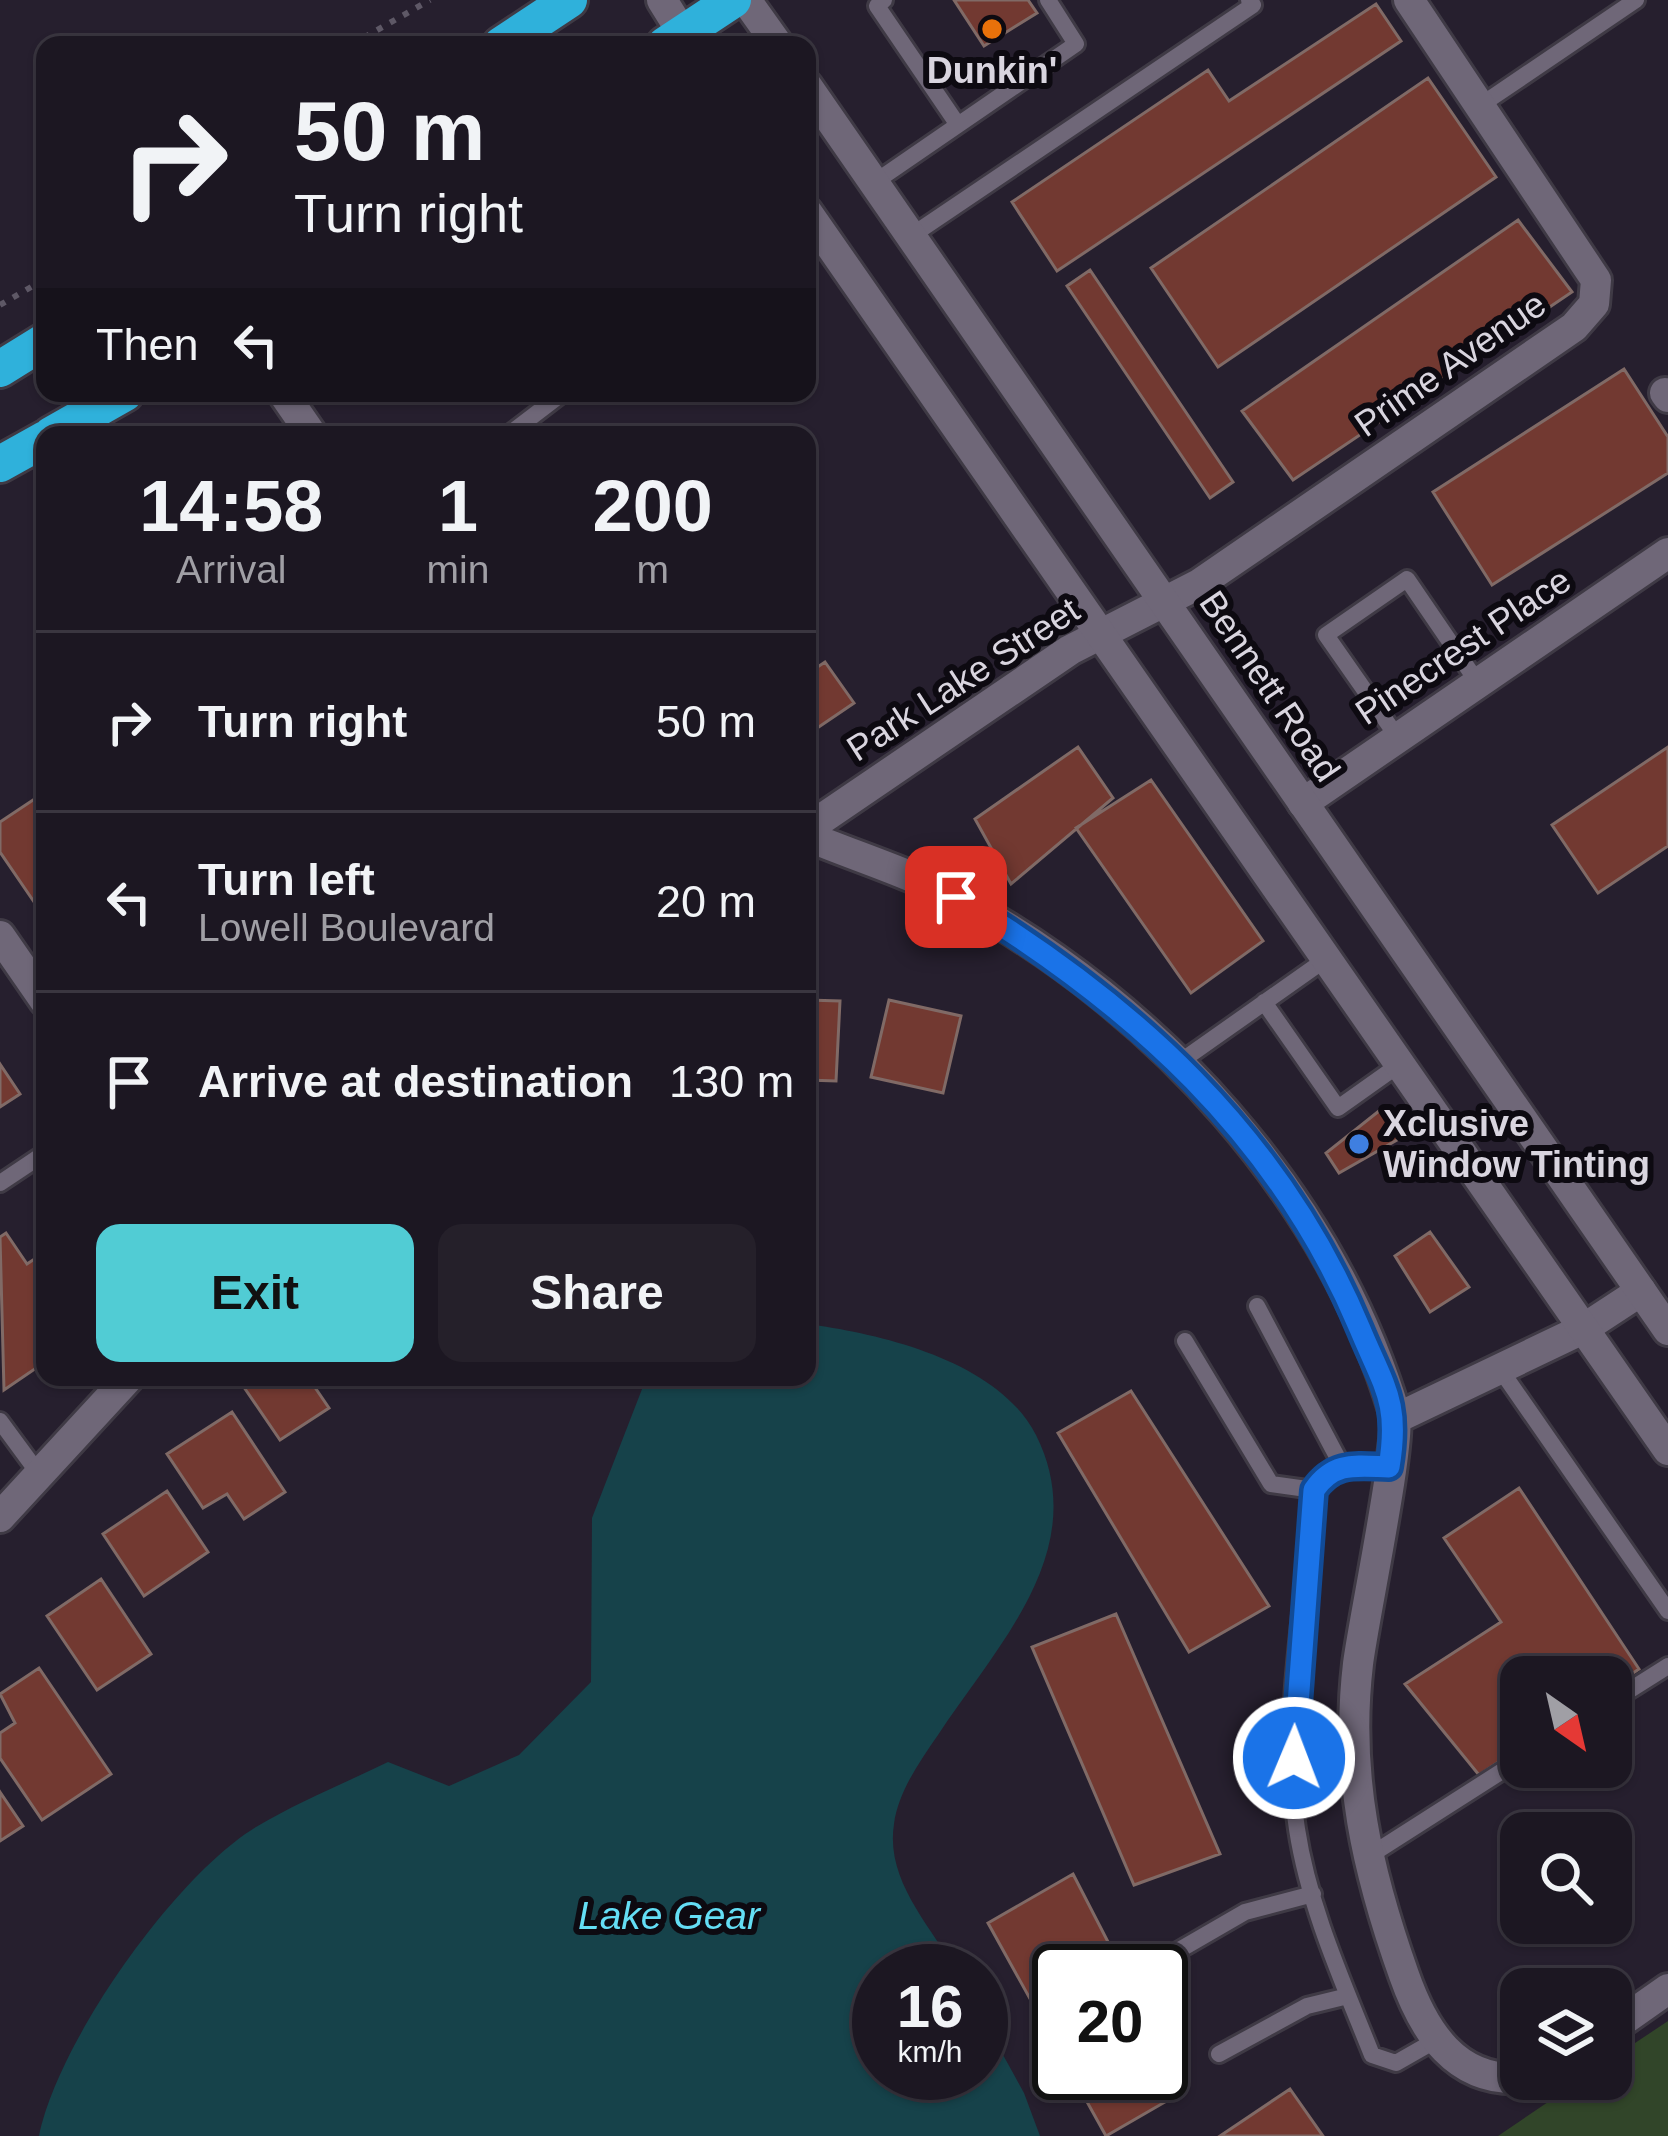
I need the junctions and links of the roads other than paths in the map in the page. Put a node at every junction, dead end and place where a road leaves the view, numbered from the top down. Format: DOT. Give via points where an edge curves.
graph roads {
  1 [pos="569,0"];
  2 [pos="662,0"];
  3 [pos="734,0"];
  4 [pos="746,0"];
  5 [pos="884,0"];
  6 [pos="1048,0"];
  7 [pos="1409,0"];
  8 [pos="1636,0"];
  9 [pos="1254,2"];
  10 [pos="514,36"];
  11 [pos="677,36"];
  12 [pos="686,36"];
  13 [pos="772,36"];
  14 [pos="816,99"];
  15 [pos="1478,106"];
  16 [pos="958,124"];
  17 [pos="874,182"];
  18 [pos="816,225"];
  19 [pos="911,236"];
  20 [pos="36,347"];
  21 [pos="0,369"];
  22 [pos="109,402"];
  23 [pos="550,402"];
  24 [pos="67,426"];
  25 [pos="520,426"];
  26 [pos="36,444"];
  27 [pos="0,464"];
  28 [pos="1668,553"];
  29 [pos="1166,601"];
  30 [pos="1101,634"];
  31 [pos="1478,683"];
  32 [pos="1398,738"];
  33 [pos="1303,803"];
  34 [pos="816,826"];
  35 [pos="816,836"];
  36 [pos="0,936"];
  37 [pos="1326,958"];
  38 [pos="36,988"];
  39 [pos="1264,1002"];
  40 [pos="1177,1064"];
  41 [pos="1400,1064"];
  42 [pos="36,1159"];
  43 [pos="0,1183"];
  44 [pos="1641,1292"];
  45 [pos="1257,1306"];
  46 [pos="1583,1329"];
  47 [pos="1668,1330"];
  48 [pos="1186,1341"];
  49 [pos="1500,1369"];
  50 [pos="121,1386"];
  51 [pos="1397,1418"];
  52 [pos="0,1421"];
  53 [pos="1668,1450"];
  54 [pos="1342,1466"];
  55 [pos="1389,1467"];
  56 [pos="39,1474"];
  57 [pos="1314,1490"];
  58 [pos="0,1516"];
  59 [pos="1668,1611"];
  60 [pos="1668,1666"];
  61 [pos="1632,1689"];
  62 [pos="1500,1772"];
  63 [pos="1366,1858"];
  64 [pos="1313,1894"];
  65 [pos="1188,1945"];
  66 [pos="1668,1989"];
  67 [pos="1348,1996"];
  68 [pos="1632,2014"];
  69 [pos="1444,2050"];
  70 [pos="1219,2054"];
  71 [pos="1500,2080"];
  1 -- 10 [label="highway"];
  2 -- 11 [label="street"];
  3 -- 12 [label="highway"];
  4 -- 13 [label="street"];
  5 -- 16 [label="lane" via="877,5"];
  6 -- 16 [label="lane" via="1076,44"];
  7 -- 15 [label="street, Prime Avenue"];
  8 -- 15 [label="lane"];
  9 -- 19 [label="lane"];
  14 -- 17 [label="street, Bennett Road"];
  15 -- 29 [label="street, Prime Avenue" via="1596,280 1594,304 1574,328"];
  16 -- 17 [label="lane"];
  17 -- 19 [label="street, Bennett Road"];
  18 -- 30 [label="street"];
  19 -- 29 [label="street, Bennett Road"];
  20 -- 21 [label="highway"];
  22 -- 24 [label="highway"];
  23 -- 25 [label="lane"];
  26 -- 27 [label="highway"];
  28 -- 31 [label="street, Pinecrest Place"];
  29 -- 30 [label="street, Park Lake Street"];
  29 -- 33 [label="street, Bennett Road"];
  30 -- 34 [label="street, Park Lake Street"];
  30 -- 37 [label="street"];
  31 -- 32 [label="street, Pinecrest Place"];
  31 -- 32 [label="lane" via="1407,579 1326,635"];
  32 -- 33 [label="street, Pinecrest Place"];
  33 -- 44 [label="street, Bennett Road"];
  35 -- 40 [label="street" via="956,897 1061,961"];
  36 -- 38 [label="street"];
  37 -- 39 [label="lane"];
  37 -- 41 [label="street"];
  39 -- 40 [label="lane"];
  39 -- 41 [label="lane" via="1338,1108"];
  40 -- 51 [label="street" via="1277,1173 1342,1286"];
  41 -- 46 [label="street"];
  42 -- 43 [label="lane"];
  44 -- 46 [label="street"];
  44 -- 47 [label="street, Bennett Road"];
  45 -- 54 [label="lane"];
  46 -- 49 [label="street"];
  46 -- 53 [label="street"];
  48 -- 57 [label="lane" via="1271,1484"];
  49 -- 51 [label="street"];
  49 -- 59 [label="lane"];
  50 -- 56 [label="street"];
  51 -- 55 [label="street"];
  52 -- 56 [label="lane"];
  54 -- 55 [label="lane"];
  54 -- 57 [label="lane"];
  55 -- 63 [label="street" via="1358,1668 1353,1778"];
  56 -- 58 [label="street"];
  57 -- 64 [label="lane" via="1292,1724 1297,1828"];
  60 -- 61 [label="lane"];
  62 -- 63 [label="lane"];
  63 -- 69 [label="street" via="1413,2001"];
  64 -- 65 [label="lane" via="1245,1912"];
  64 -- 67 [label="lane"];
  66 -- 68 [label="street"];
  67 -- 69 [label="lane" via="1382,2062"];
  67 -- 70 [label="lane" via="1307,2006"];
  69 -- 71 [label="street"];
}
